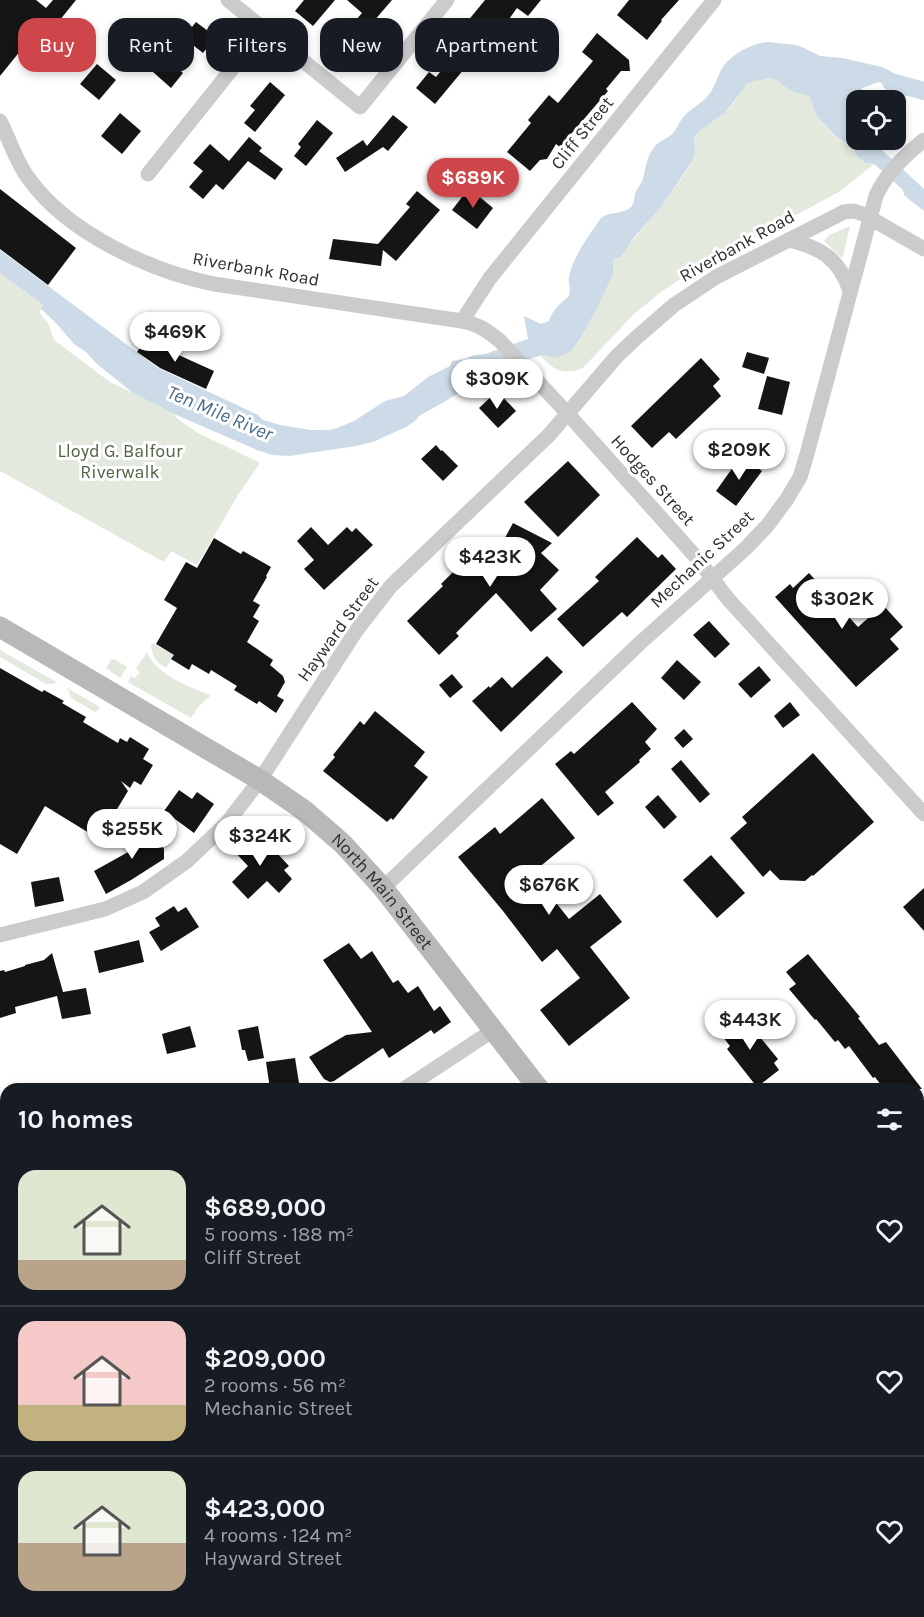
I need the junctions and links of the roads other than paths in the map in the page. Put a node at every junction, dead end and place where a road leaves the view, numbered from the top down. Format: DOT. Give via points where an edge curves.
graph roads {
  1 [pos="228,0"];
  2 [pos="447,0"];
  3 [pos="714,0"];
  4 [pos="250,18"];
  5 [pos="308,65"];
  6 [pos="230,72"];
  7 [pos="0,121"];
  8 [pos="924,140"];
  9 [pos="148,174"];
  10 [pos="870,218"];
  11 [pos="788,240"];
  12 [pos="924,249"];
  13 [pos="850,291"];
  14 [pos="462,321"];
  15 [pos="568,414"];
  16 [pos="712,579"];
  17 [pos="0,627"];
  18 [pos="260,780"];
  19 [pos="924,814"];
  20 [pos="383,888"];
  21 [pos="0,935"];
  22 [pos="492,1031"];
  23 [pos="413,1083"];
  24 [pos="534,1083"];
  1 -- 4 [label="street"];
  2 -- 5 [label="street" via="360,107"];
  3 -- 14 [label="street, Cliff Street" via="490,278"];
  6 -- 9 [label="street"];
  7 -- 14 [label="street, Riverbank Road" via="21,168 42,195 94,236 148,264 220,286"];
  8 -- 10 [label="street, Mechanic Street" via="893,168 880,186"];
  10 -- 11 [label="street, Riverbank Road" via="858,212 844,212"];
  10 -- 12 [label="street, Riverbank Road"];
  10 -- 13 [label="street, Mechanic Street"];
  11 -- 13 [label="street" via="831,258"];
  11 -- 15 [label="street, Riverbank Road" via="721,274 674,305 617,356"];
  13 -- 16 [label="street, Mechanic Street" via="797,482 767,526"];
  14 -- 15 [label="street, Hodges Street" via="482,327 500,340"];
  15 -- 16 [label="street, Hodges Street"];
  15 -- 18 [label="street, Hayward Street" via="391,586 356,631"];
  16 -- 19 [label="street, Hodges Street"];
  16 -- 20 [label="street, Mechanic Street"];
  17 -- 18 [label="main road, North Main Street"];
  18 -- 20 [label="main road, North Main Street" via="343,844"];
  18 -- 21 [label="street, Hayward Street" via="226,824 187,861 143,892 105,909"];
  20 -- 22 [label="main road, North Main Street"];
  22 -- 23 [label="street"];
  22 -- 24 [label="main road, North Main Street"];
}
